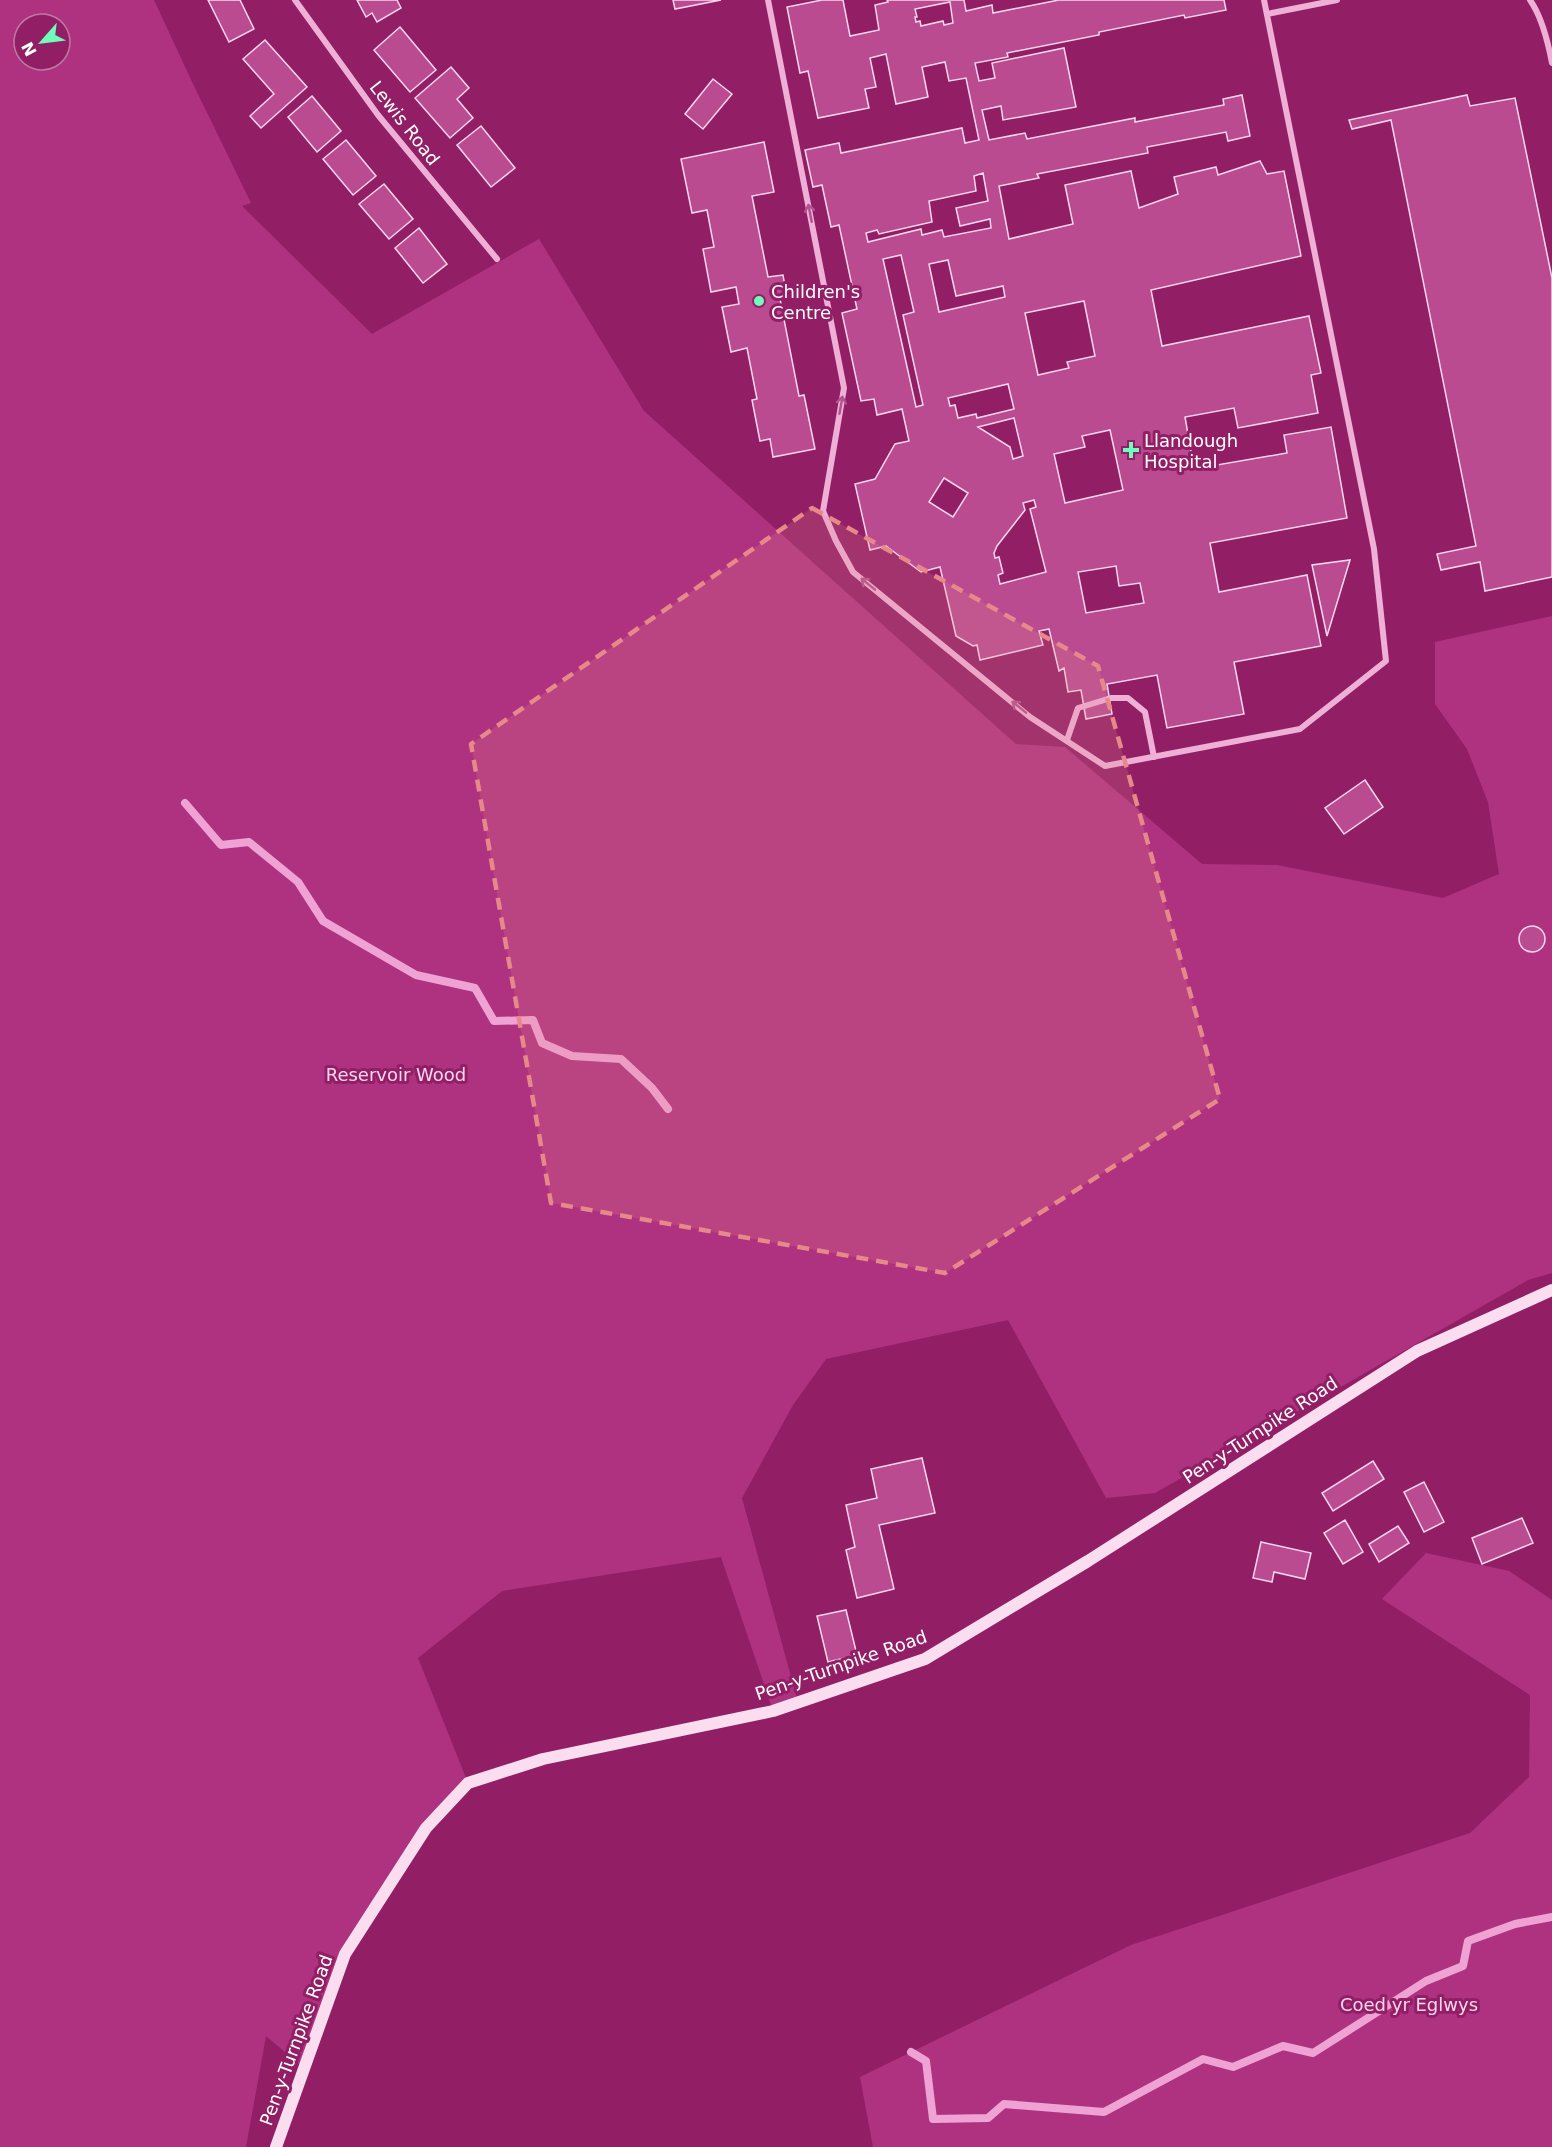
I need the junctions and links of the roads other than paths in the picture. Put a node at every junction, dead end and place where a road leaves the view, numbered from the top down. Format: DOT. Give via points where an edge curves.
graph roads {
  1 [pos="296,0"];
  2 [pos="768,0"];
  3 [pos="1264,0"];
  4 [pos="1337,0"];
  5 [pos="1530,0"];
  6 [pos="1267,14"];
  7 [pos="1552,63"];
  8 [pos="497,259"];
  9 [pos="1067,740"];
  10 [pos="1154,757"];
  11 [pos="1552,1290"];
  12 [pos="276,2147"];
  1 -- 8 [label="street, Lewis Road" via="378,115"];
  9 -- 2 [label="street, one-way" via="1030,717 853,572 823,511 844,388"];
  3 -- 6 [label="street"];
  4 -- 6 [label="street"];
  5 -- 7 [label="street"];
  6 -- 10 [label="street" via="1374,549 1386,661 1300,729"];
  9 -- 10 [label="street" via="1105,766"];
  9 -- 10 [label="street" via="1078,708 1111,698 1128,698 1145,712"];
  11 -- 12 [label="street, Pen-y-Turnpike Road" via="1417,1351 1088,1561 925,1659 773,1711 543,1759 468,1783 426,1828 345,1954"];
}
